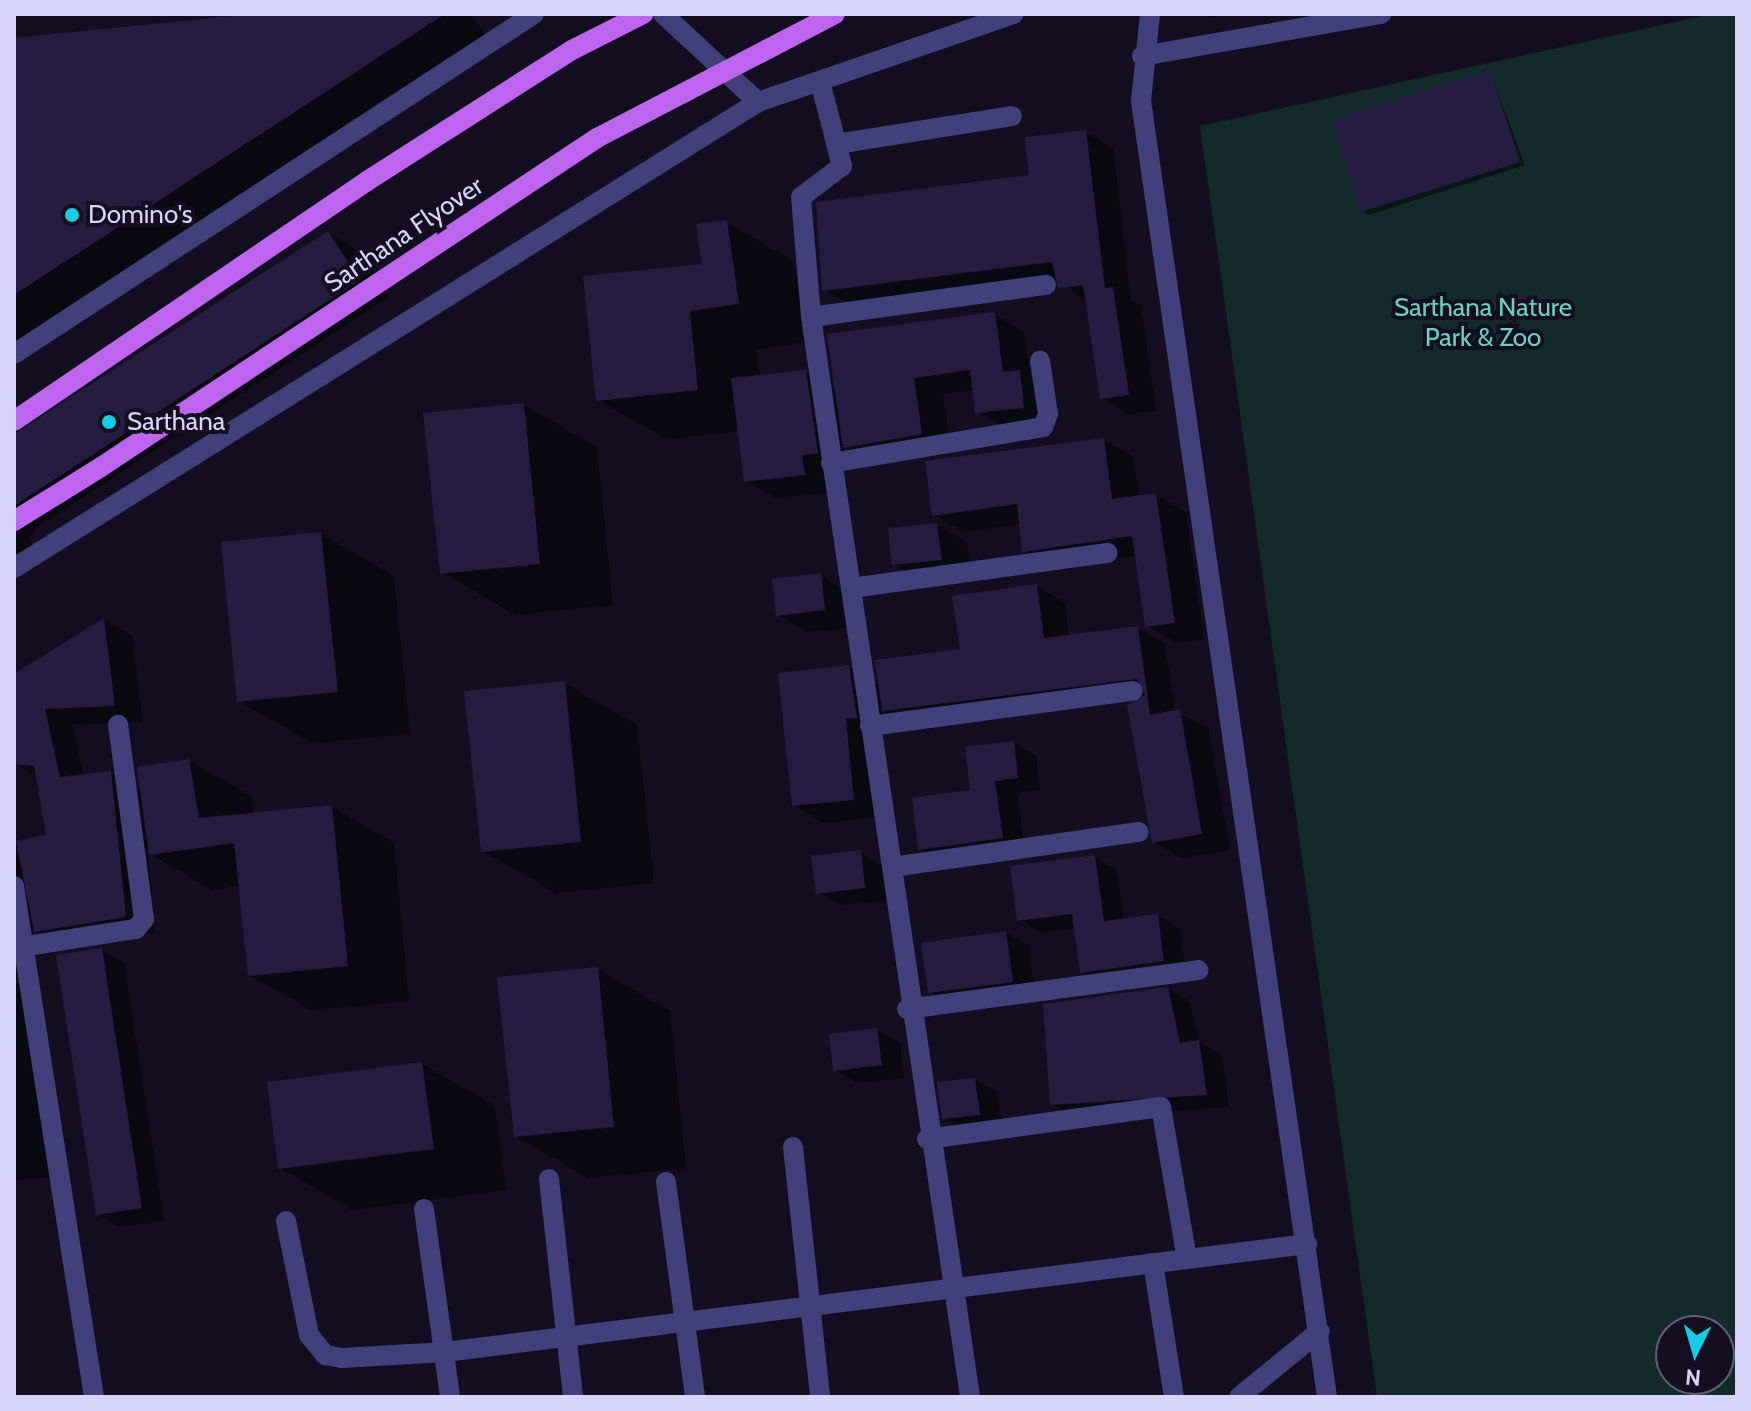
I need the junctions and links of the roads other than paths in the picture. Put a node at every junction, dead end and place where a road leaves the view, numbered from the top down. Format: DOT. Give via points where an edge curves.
graph roads {
  1 [pos="534,14"];
  2 [pos="643,14"];
  3 [pos="663,14"];
  4 [pos="835,14"];
  5 [pos="1013,14"];
  6 [pos="1134,14"];
  7 [pos="1150,14"];
  8 [pos="1381,14"];
  9 [pos="1142,51"];
  10 [pos="820,81"];
  11 [pos="758,102"];
  12 [pos="1012,116"];
  13 [pos="836,144"];
  14 [pos="1046,285"];
  15 [pos="811,317"];
  16 [pos="14,354"];
  17 [pos="1040,361"];
  18 [pos="14,421"];
  19 [pos="831,463"];
  20 [pos="14,521"];
  21 [pos="1108,553"];
  22 [pos="14,568"];
  23 [pos="851,588"];
  24 [pos="1133,691"];
  25 [pos="118,725"];
  26 [pos="870,726"];
  27 [pos="1139,832"];
  28 [pos="892,867"];
  29 [pos="14,886"];
  30 [pos="19,948"];
  31 [pos="1198,970"];
  32 [pos="907,1009"];
  33 [pos="927,1139"];
  34 [pos="793,1147"];
  35 [pos="549,1179"];
  36 [pos="666,1182"];
  37 [pos="424,1209"];
  38 [pos="286,1221"];
  39 [pos="1307,1244"];
  40 [pos="1187,1259"];
  41 [pos="1153,1263"];
  42 [pos="954,1289"];
  43 [pos="808,1307"];
  44 [pos="687,1322"];
  45 [pos="1320,1331"];
  46 [pos="566,1337"];
  47 [pos="445,1352"];
  48 [pos="94,1397"];
  49 [pos="450,1397"];
  50 [pos="573,1397"];
  51 [pos="695,1397"];
  52 [pos="820,1397"];
  53 [pos="970,1397"];
  54 [pos="1174,1397"];
  55 [pos="1239,1397"];
  56 [pos="1326,1397"];
  1 -- 16 [label="street"];
  2 -- 18 [label="main road" via="572,50 367,181"];
  3 -- 11 [label="street"];
  4 -- 20 [label="main road, Sarthana Flyover, bridge" via="597,138"];
  5 -- 10 [label="street"];
  6 -- 9 [label="street"];
  7 -- 9 [label="street"];
  8 -- 9 [label="street"];
  9 -- 39 [label="street" via="1141,101"];
  10 -- 11 [label="street"];
  10 -- 13 [label="street"];
  11 -- 22 [label="street"];
  12 -- 13 [label="street"];
  13 -- 15 [label="street" via="839,171 801,197"];
  14 -- 15 [label="street"];
  15 -- 19 [label="street"];
  17 -- 19 [label="street" via="1048,414 1043,427"];
  19 -- 23 [label="street"];
  21 -- 23 [label="street"];
  23 -- 26 [label="street"];
  24 -- 26 [label="street"];
  25 -- 30 [label="street" via="144,919 136,929"];
  26 -- 28 [label="street"];
  27 -- 28 [label="street"];
  28 -- 32 [label="street"];
  29 -- 30 [label="street"];
  30 -- 48 [label="street"];
  31 -- 32 [label="street"];
  32 -- 33 [label="street"];
  33 -- 40 [label="street" via="1161,1107"];
  33 -- 42 [label="street"];
  34 -- 43 [label="street"];
  35 -- 46 [label="street"];
  36 -- 44 [label="street"];
  37 -- 47 [label="street"];
  38 -- 47 [label="street" via="315,1347 342,1358"];
  39 -- 40 [label="street"];
  39 -- 45 [label="street"];
  40 -- 41 [label="street"];
  41 -- 42 [label="street"];
  41 -- 54 [label="street"];
  42 -- 43 [label="street"];
  42 -- 53 [label="street"];
  43 -- 44 [label="street"];
  43 -- 52 [label="street"];
  44 -- 46 [label="street"];
  44 -- 51 [label="street"];
  45 -- 55 [label="street"];
  45 -- 56 [label="street"];
  46 -- 47 [label="street"];
  46 -- 50 [label="street"];
  47 -- 49 [label="street"];
}
